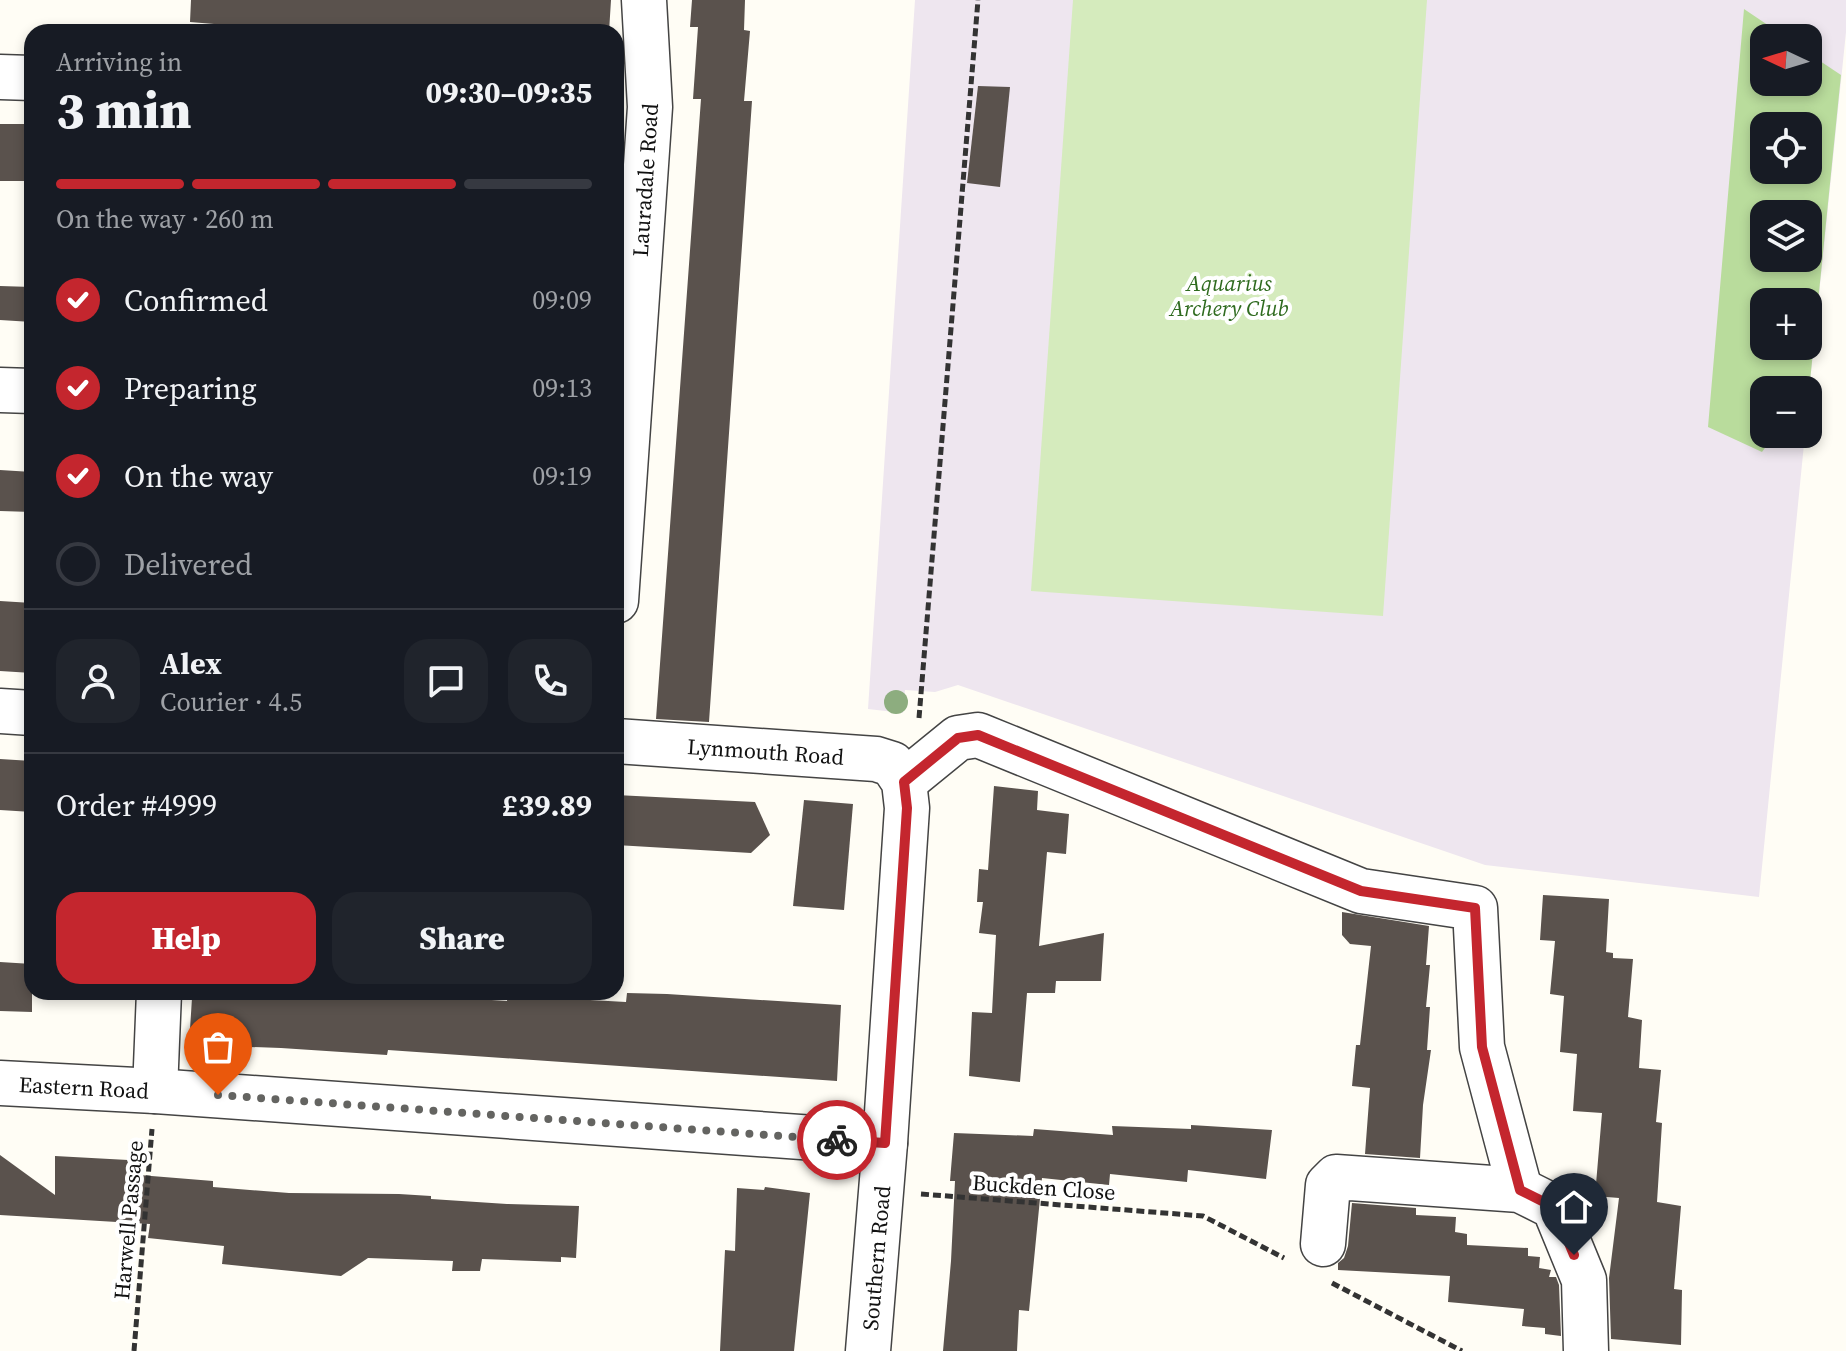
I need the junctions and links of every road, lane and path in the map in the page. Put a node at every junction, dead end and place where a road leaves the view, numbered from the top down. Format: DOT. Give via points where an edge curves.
graph roads {
  1 [pos="644,0"];
  2 [pos="978,0"];
  3 [pos="0,77"];
  4 [pos="24,78"];
  5 [pos="633,106"];
  6 [pos="624,368"];
  7 [pos="0,390"];
  8 [pos="24,391"];
  9 [pos="0,711"];
  10 [pos="24,712"];
  11 [pos="624,742"];
  12 [pos="898,773"];
  13 [pos="159,1000"];
  14 [pos="0,1083"];
  15 [pos="155,1091"];
  16 [pos="885,1143"];
  17 [pos="1520,1190"];
  18 [pos="881,1191"];
  19 [pos="1203,1216"];
  20 [pos="1323,1244"];
  21 [pos="134,1351"];
  22 [pos="868,1351"];
  23 [pos="1586,1351"];
  1 -- 5 [label="street, Lauradale Road"];
  2 -- 12 [label="path" via="919,721"];
  3 -- 4 [label="street"];
  5 -- 6 [label="street, Lauradale Road"];
  7 -- 8 [label="street"];
  9 -- 10 [label="street"];
  11 -- 12 [label="street, Lynmouth Road" via="845,756"];
  12 -- 16 [label="street, Southern Road" via="907,808"];
  12 -- 17 [label="street" via="958,738 978,735 1361,891 1475,908 1482,1047"];
  13 -- 15 [label="street"];
  14 -- 15 [label="street, Eastern Road"];
  15 -- 16 [label="street, Eastern Road"];
  15 -- 21 [label="path, Harwell Passage"];
  16 -- 18 [label="street, Southern Road"];
  17 -- 20 [label="street" via="1336,1177 1328,1185"];
  17 -- 23 [label="street" via="1554,1207 1584,1280"];
  18 -- 19 [label="path, Buckden Close"];
  18 -- 22 [label="street, Southern Road"];
}
